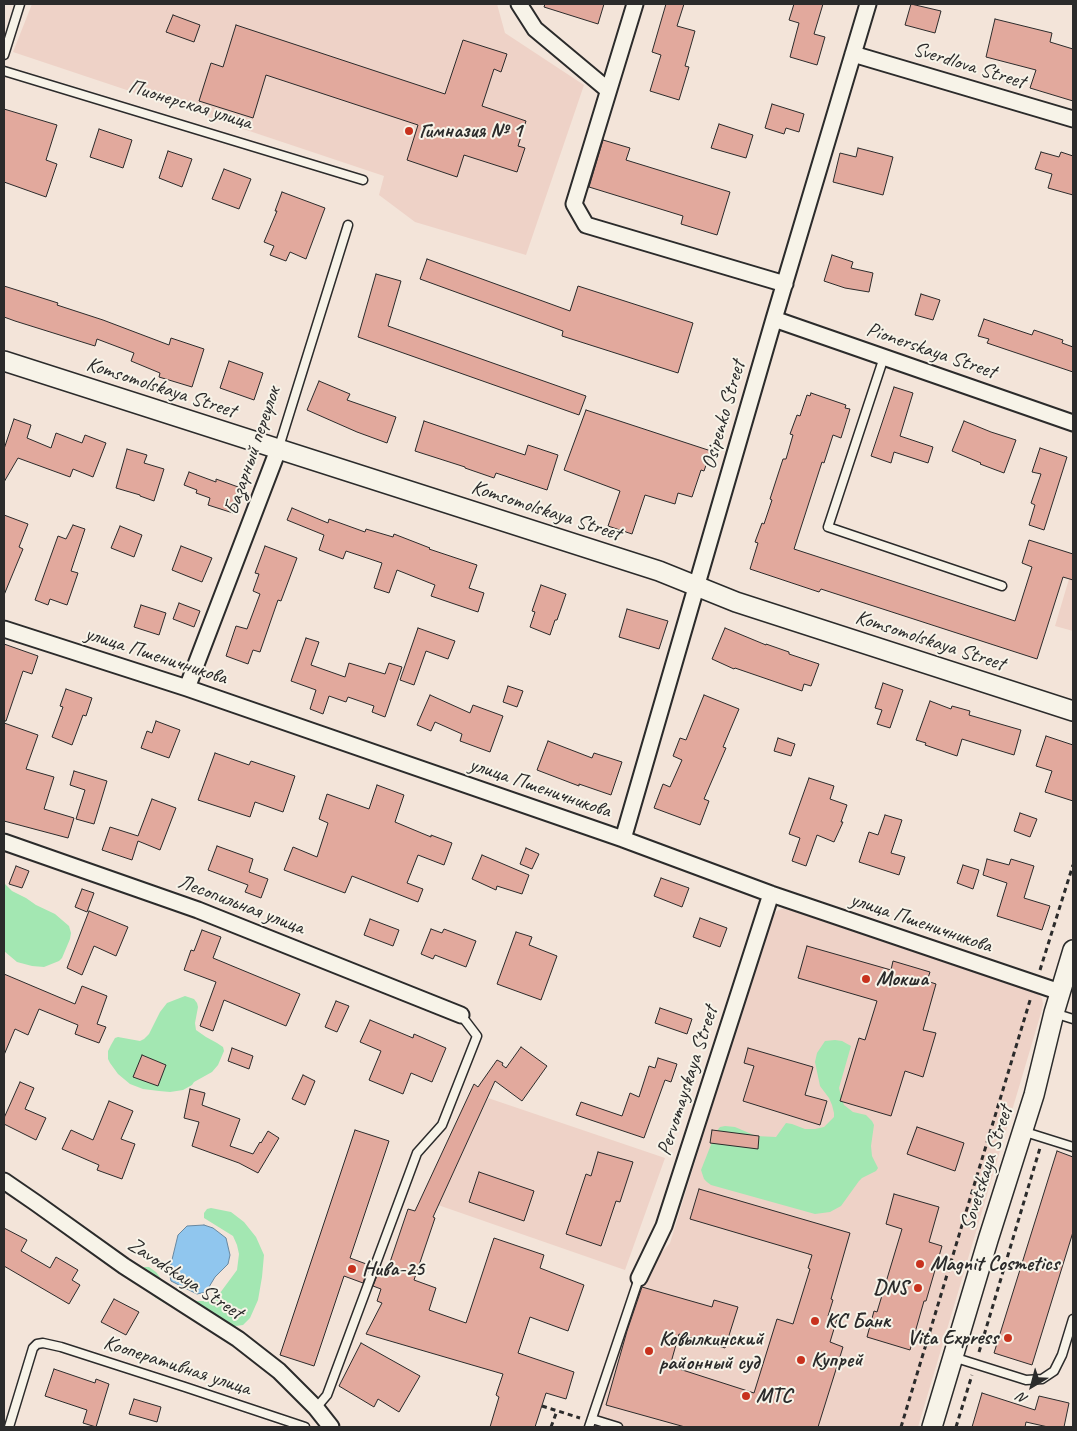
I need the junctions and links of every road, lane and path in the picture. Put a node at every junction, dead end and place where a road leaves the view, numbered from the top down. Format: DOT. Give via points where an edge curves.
graph roads {
  1 [pos="20,4"];
  2 [pos="519,4"];
  3 [pos="635,4"];
  4 [pos="868,4"];
  5 [pos="853,54"];
  6 [pos="4,55"];
  7 [pos="4,71"];
  8 [pos="608,90"];
  9 [pos="1073,119"];
  10 [pos="363,180"];
  11 [pos="348,225"];
  12 [pos="785,284"];
  13 [pos="774,320"];
  14 [pos="884,357"];
  15 [pos="4,361"];
  16 [pos="1073,424"];
  17 [pos="278,450"];
  18 [pos="1002,586"];
  19 [pos="696,587"];
  20 [pos="4,629"];
  21 [pos="187,688"];
  22 [pos="1073,711"];
  23 [pos="623,840"];
  24 [pos="4,842"];
  25 [pos="1073,865"];
  26 [pos="771,894"];
  27 [pos="1073,950"];
  28 [pos="1035,984"];
  29 [pos="1060,992"];
  30 [pos="1054,1013"];
  31 [pos="461,1015"];
  32 [pos="1073,1019"];
  33 [pos="1022,1131"];
  34 [pos="1043,1138"];
  35 [pos="1073,1147"];
  36 [pos="4,1181"];
  37 [pos="639,1278"];
  38 [pos="1073,1319"];
  39 [pos="952,1357"];
  40 [pos="975,1365"];
  41 [pos="542,1406"];
  42 [pos="316,1408"];
  43 [pos="557,1411"];
  44 [pos="591,1423"];
  45 [pos="9,1427"];
  46 [pos="305,1427"];
  47 [pos="331,1427"];
  48 [pos="551,1427"];
  49 [pos="618,1427"];
  50 [pos="901,1427"];
  51 [pos="932,1427"];
  52 [pos="956,1427"];
  1 -- 6 [label="lane"];
  2 -- 8 [label="street" via="534,28"];
  3 -- 8 [label="street"];
  4 -- 5 [label="street, Osipenko Street"];
  5 -- 9 [label="street, Sverdlova Street"];
  5 -- 12 [label="street, Osipenko Street"];
  7 -- 10 [label="lane, Пионерская улица"];
  8 -- 12 [label="street" via="574,204 586,225"];
  11 -- 17 [label="lane, Базарный переулок"];
  12 -- 13 [label="street, Osipenko Street"];
  13 -- 14 [label="street, Pionerskaya Street"];
  13 -- 19 [label="street, Osipenko Street"];
  14 -- 16 [label="street, Pionerskaya Street"];
  14 -- 18 [label="lane" via="828,528"];
  15 -- 17 [label="street, Komsomolskaya Street"];
  17 -- 19 [label="street, Komsomolskaya Street" via="659,571"];
  17 -- 21 [label="street, Базарный переулок"];
  19 -- 22 [label="street, Komsomolskaya Street"];
  19 -- 23 [label="street, Osipenko Street"];
  20 -- 21 [label="street, улица Пшеничникова"];
  21 -- 23 [label="street, улица Пшеничникова"];
  23 -- 26 [label="street, улица Пшеничникова"];
  24 -- 31 [label="street, Лесопильная улица" via="198,910"];
  25 -- 28 [label="path"];
  26 -- 28 [label="street, улица Пшеничникова"];
  26 -- 37 [label="street, Pervomayskaya Street" via="664,1226"];
  27 -- 29 [label="street, Sovetskaya Street"];
  28 -- 29 [label="street, улица Пшеничникова"];
  28 -- 50 [label="path"];
  29 -- 30 [label="street, Sovetskaya Street"];
  30 -- 32 [label="lane"];
  30 -- 33 [label="street, Sovetskaya Street"];
  31 -- 42 [label="lane" via="477,1036 442,1125 417,1153 327,1395"];
  33 -- 34 [label="lane"];
  33 -- 39 [label="street, Sovetskaya Street"];
  34 -- 35 [label="lane"];
  34 -- 40 [label="path"];
  36 -- 42 [label="street, Zavodskaya Street" via="124,1266 238,1339 279,1371"];
  37 -- 44 [label="lane"];
  38 -- 40 [label="lane" via="1054,1371 1042,1379 1026,1380"];
  39 -- 40 [label="lane"];
  39 -- 51 [label="street, Sovetskaya Street"];
  40 -- 52 [label="path"];
  41 -- 43 [label="path"];
  42 -- 47 [label="street, Zavodskaya Street"];
  43 -- 44 [label="path"];
  43 -- 48 [label="path"];
  44 -- 49 [label="lane"];
  45 -- 46 [label="lane, Кооперативная улица" via="30,1355 37,1344 43,1343"];
}
